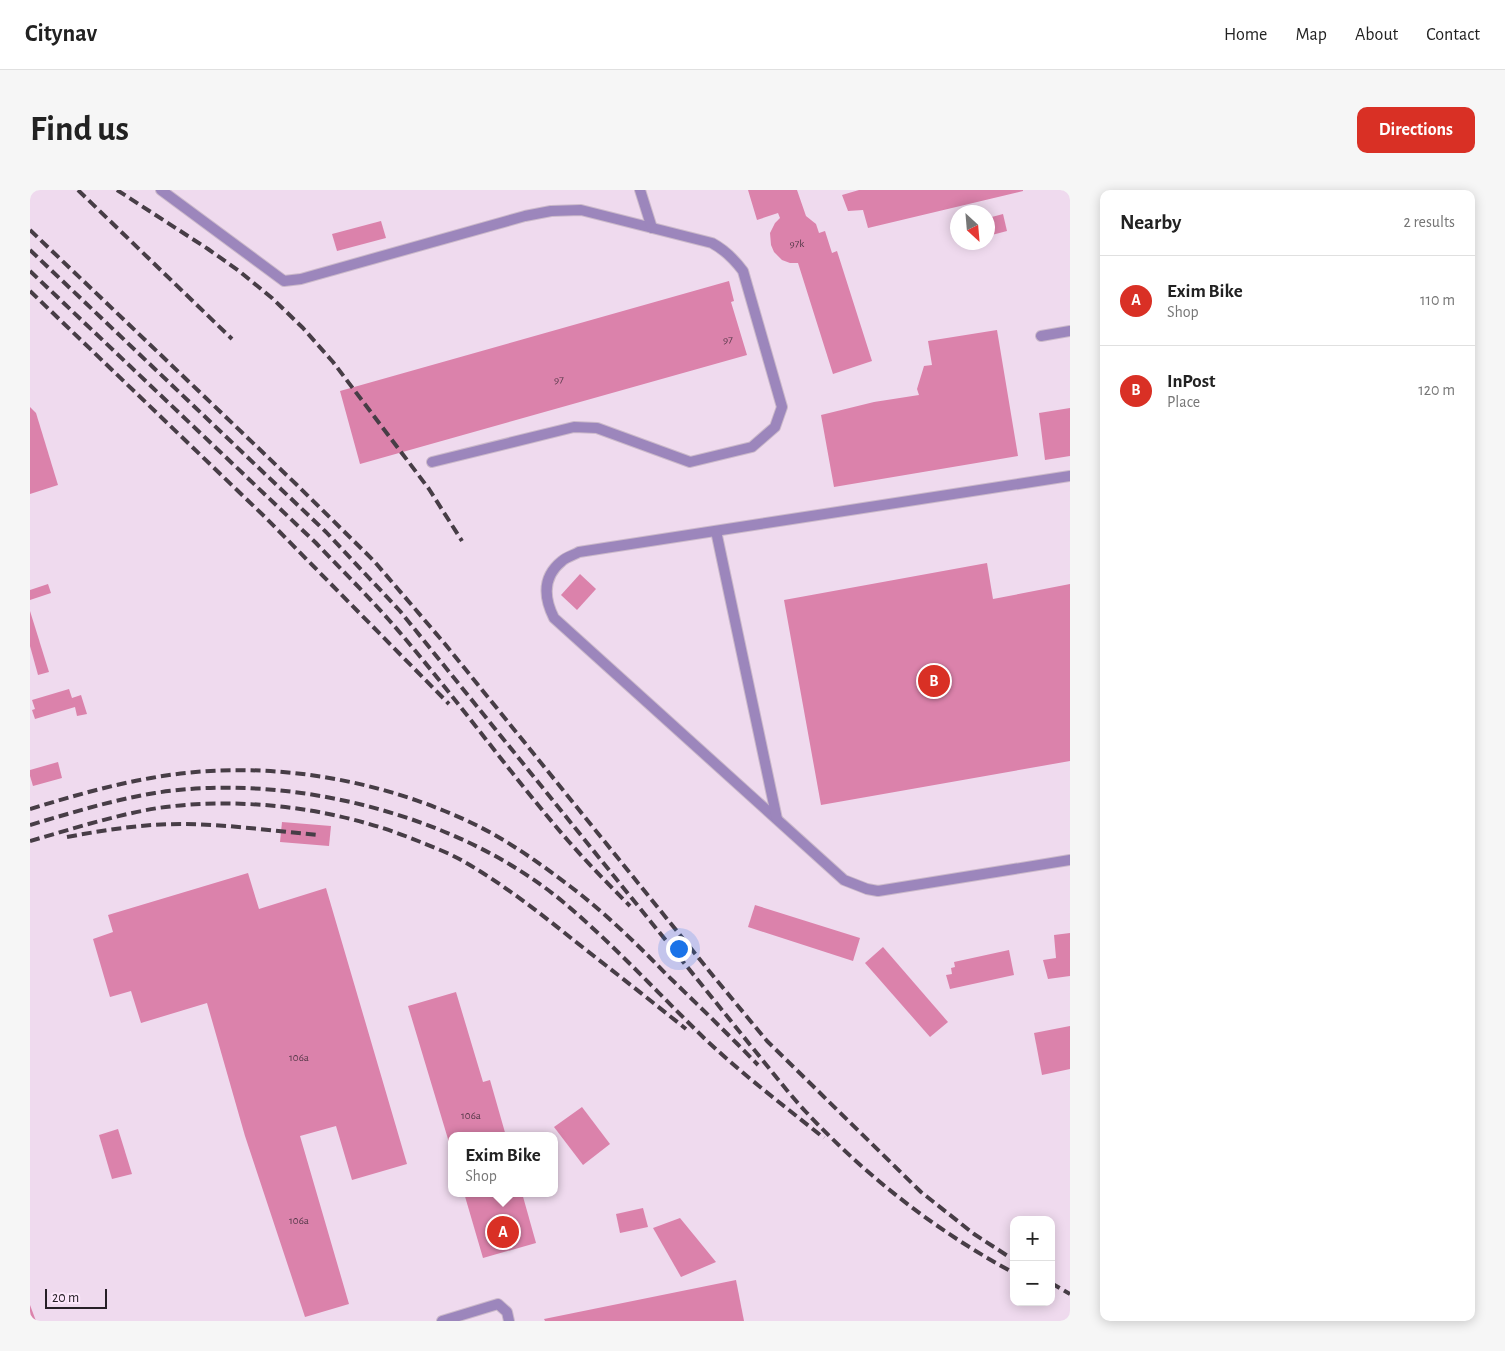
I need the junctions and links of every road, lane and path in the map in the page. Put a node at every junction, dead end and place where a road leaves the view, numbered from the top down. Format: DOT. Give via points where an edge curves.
graph roads {
  1 [pos="160,190"];
  2 [pos="640,190"];
  3 [pos="652,228"];
  4 [pos="1070,331"];
  5 [pos="1041,336"];
  6 [pos="432,462"];
  7 [pos="1070,476"];
  8 [pos="716,531"];
  9 [pos="777,820"];
  10 [pos="1070,860"];
  11 [pos="442,1321"];
  12 [pos="509,1321"];
  1 -- 3 [label="lane" via="284,282 551,211 581,210"];
  2 -- 3 [label="lane"];
  3 -- 6 [label="lane" via="712,243 733,257 743,270 782,407 775,427 752,446 690,462 597,428 574,427"];
  4 -- 5 [label="lane"];
  7 -- 8 [label="lane"];
  8 -- 9 [label="lane"];
  8 -- 9 [label="lane" via="579,552 562,561 553,571 546,587 548,606 554,618"];
  9 -- 10 [label="lane" via="844,880 878,891"];
  11 -- 12 [label="lane" via="498,1304 507,1312"];
}
